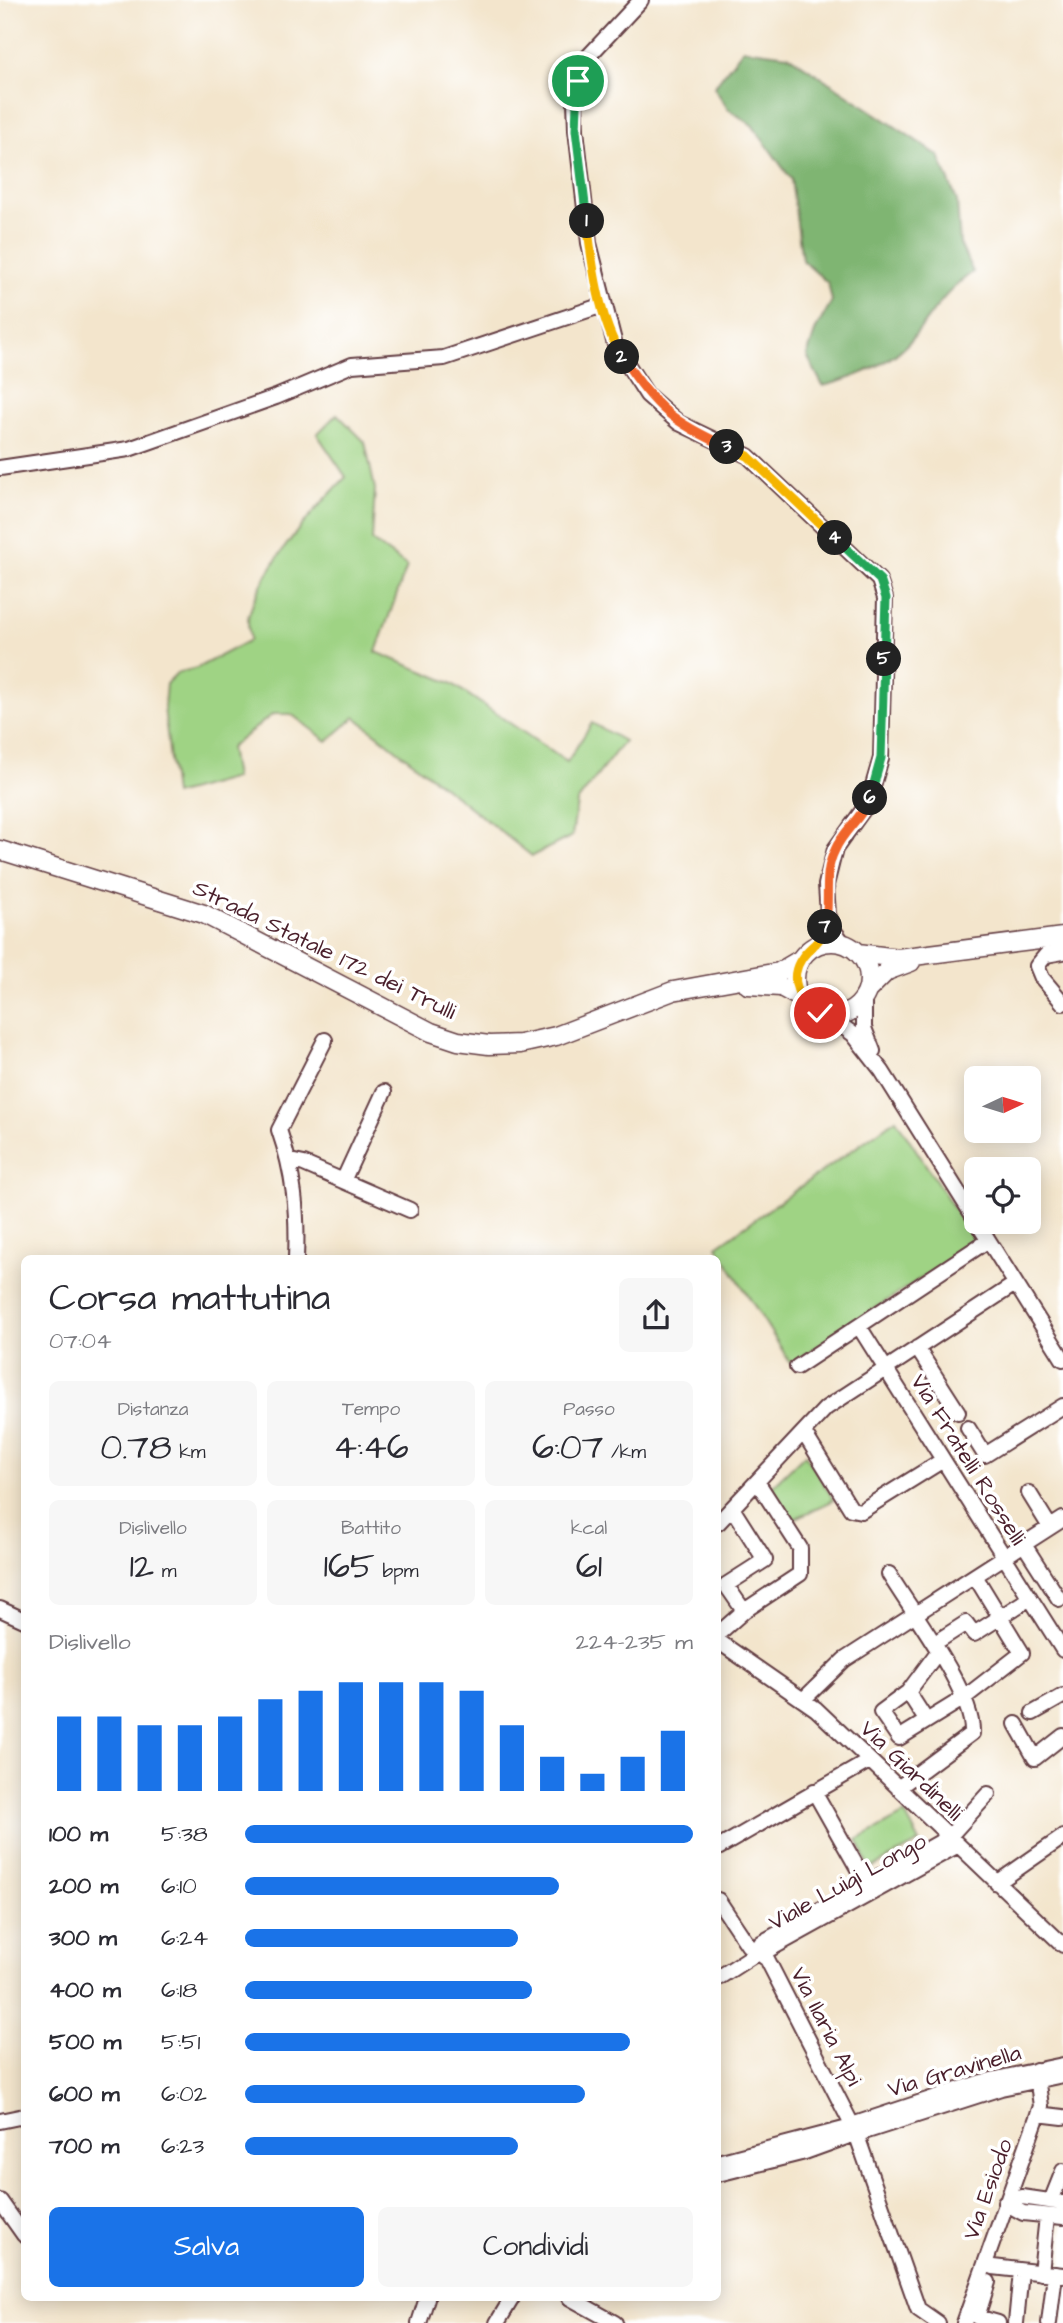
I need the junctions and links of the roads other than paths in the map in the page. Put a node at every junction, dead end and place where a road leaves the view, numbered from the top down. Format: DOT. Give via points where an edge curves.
graph roads {
  1 [pos="641,0"];
  2 [pos="603,305"];
  3 [pos="0,468"];
  4 [pos="0,850"];
  5 [pos="828,914"];
  6 [pos="1063,937"];
  7 [pos="818,945"];
  8 [pos="851,948"];
  9 [pos="1063,952"];
  10 [pos="934,955"];
  11 [pos="801,959"];
  12 [pos="710,984"];
  13 [pos="865,995"];
  14 [pos="801,998"];
  15 [pos="1063,1003"];
  16 [pos="827,1015"];
  17 [pos="325,1040"];
  18 [pos="882,1071"];
  19 [pos="384,1092"];
  20 [pos="290,1161"];
  21 [pos="344,1181"];
  22 [pos="410,1210"];
  23 [pos="987,1241"];
  24 [pos="296,1255"];
  25 [pos="1015,1284"];
  26 [pos="860,1328"];
  27 [pos="1063,1331"];
  28 [pos="1050,1339"];
  29 [pos="917,1348"];
  30 [pos="1063,1357"];
  31 [pos="797,1367"];
  32 [pos="885,1368"];
  33 [pos="1063,1406"];
  34 [pos="958,1412"];
  35 [pos="968,1428"];
  36 [pos="804,1433"];
  37 [pos="943,1460"];
  38 [pos="758,1483"];
  39 [pos="1029,1493"];
  40 [pos="732,1508"];
  41 [pos="721,1520"];
  42 [pos="1058,1525"];
  43 [pos="1023,1543"];
  44 [pos="1004,1556"];
  45 [pos="889,1574"];
  46 [pos="975,1576"];
  47 [pos="1030,1598"];
  48 [pos="1061,1598"];
  49 [pos="0,1609"];
  50 [pos="744,1611"];
  51 [pos="1039,1612"];
  52 [pos="912,1614"];
  53 [pos="1000,1617"];
  54 [pos="21,1619"];
  55 [pos="721,1631"];
  56 [pos="721,1644"];
  57 [pos="939,1646"];
  58 [pos="1063,1650"];
  59 [pos="908,1692"];
  60 [pos="1063,1696"];
  61 [pos="964,1698"];
  62 [pos="804,1699"];
  63 [pos="1033,1713"];
  64 [pos="926,1720"];
  65 [pos="1016,1724"];
  66 [pos="1063,1736"];
  67 [pos="869,1760"];
  68 [pos="898,1788"];
  69 [pos="814,1791"];
  70 [pos="988,1794"];
  71 [pos="1063,1837"];
  72 [pos="953,1841"];
  73 [pos="721,1846"];
  74 [pos="997,1883"];
  75 [pos="869,1888"];
  76 [pos="721,1904"];
  77 [pos="1063,1945"];
  78 [pos="757,1953"];
  79 [pos="721,1976"];
  80 [pos="1063,2065"];
  81 [pos="1037,2075"];
  82 [pos="1063,2075"];
  83 [pos="1063,2108"];
  84 [pos="1039,2112"];
  85 [pos="21,2117"];
  86 [pos="1063,2117"];
  87 [pos="0,2121"];
  88 [pos="855,2130"];
  89 [pos="721,2161"];
  90 [pos="1063,2171"];
  91 [pos="721,2173"];
  92 [pos="0,2201"];
  93 [pos="1054,2206"];
  94 [pos="1007,2209"];
  95 [pos="1063,2217"];
  96 [pos="21,2231"];
  97 [pos="993,2267"];
  98 [pos="1021,2271"];
  99 [pos="1053,2274"];
  100 [pos="426,2301"];
  101 [pos="510,2301"];
  102 [pos="578,2301"];
  103 [pos="971,2320"];
  104 [pos="419,2323"];
  105 [pos="497,2323"];
  106 [pos="615,2323"];
  107 [pos="938,2323"];
  108 [pos="998,2323"];
  109 [pos="1016,2323"];
  110 [pos="1049,2323"];
  1 -- 2 [label="street" via="585,60 577,90 576,130 589,243"];
  2 -- 3 [label="street" via="444,358 352,365 129,449"];
  2 -- 5 [label="street" via="615,345 647,395 679,423 748,456 880,580 886,598 881,758 868,803 835,849 826,885"];
  4 -- 12 [label="main road, Strada Statale 172 dei Trulli" via="204,914 431,1032 458,1041 520,1044 673,992"];
  5 -- 7 [label="street"];
  5 -- 8 [label="street" via="834,931"];
  6 -- 10 [label="main road"];
  7 -- 8 [label="main road" via="828,942"];
  7 -- 11 [label="main road, Strada Statale 172 dei Trulli"];
  8 -- 10 [label="main road" via="883,958"];
  8 -- 13 [label="main road" via="869,975"];
  9 -- 15 [label="street" via="1046,955 1037,966"];
  10 -- 13 [label="main road" via="887,971"];
  11 -- 12 [label="main road, Strada Statale 172 dei Trulli" via="779,972"];
  11 -- 14 [label="main road" via="796,974"];
  12 -- 14 [label="main road, Strada Statale 172 dei Trulli" via="772,985"];
  13 -- 16 [label="main road" via="844,1014"];
  13 -- 18 [label="street" via="864,1028"];
  14 -- 16 [label="main road, Strada Statale 172 dei Trulli" via="812,1010"];
  16 -- 18 [label="street" via="853,1034"];
  17 -- 20 [label="street" via="279,1130"];
  18 -- 23 [label="street"];
  19 -- 21 [label="street"];
  20 -- 21 [label="street"];
  20 -- 24 [label="street" via="298,1217"];
  21 -- 22 [label="street"];
  23 -- 25 [label="street"];
  23 -- 26 [label="street"];
  25 -- 28 [label="street"];
  25 -- 29 [label="street"];
  26 -- 31 [label="street"];
  26 -- 32 [label="street, Via Fratelli Rosselli"];
  27 -- 28 [label="street"];
  28 -- 30 [label="street"];
  29 -- 32 [label="street"];
  29 -- 34 [label="street"];
  32 -- 36 [label="street" via="826,1408"];
  32 -- 37 [label="street, Via Fratelli Rosselli"];
  33 -- 35 [label="street" via="985,1455"];
  36 -- 37 [label="street" via="851,1509 861,1511"];
  36 -- 38 [label="street"];
  37 -- 44 [label="street, Via Fratelli Rosselli"];
  38 -- 40 [label="street"];
  38 -- 50 [label="street" via="790,1528 803,1561 800,1574 790,1583"];
  39 -- 42 [label="street"];
  40 -- 41 [label="street"];
  40 -- 50 [label="street" via="765,1560 726,1584"];
  42 -- 43 [label="street"];
  43 -- 44 [label="street"];
  43 -- 48 [label="street"];
  44 -- 46 [label="street"];
  44 -- 47 [label="street, Via Fratelli Rosselli"];
  45 -- 52 [label="street"];
  46 -- 52 [label="street"];
  46 -- 53 [label="street"];
  47 -- 51 [label="street, Via Fratelli Rosselli"];
  47 -- 53 [label="street"];
  48 -- 51 [label="street"];
  49 -- 54 [label="street"];
  50 -- 55 [label="street"];
  51 -- 58 [label="street, Via Fratelli Rosselli"];
  52 -- 57 [label="street"];
  52 -- 62 [label="street" via="844,1660"];
  53 -- 57 [label="street" via="974,1634 967,1623"];
  53 -- 61 [label="street" via="1022,1653"];
  56 -- 62 [label="street, Via Giardinelli"];
  57 -- 59 [label="street"];
  57 -- 61 [label="street"];
  59 -- 64 [label="street"];
  59 -- 64 [label="street" via="881,1712 899,1738"];
  60 -- 63 [label="street"];
  61 -- 64 [label="street"];
  61 -- 68 [label="street" via="973,1719 972,1733"];
  62 -- 67 [label="street, Via Giardinelli"];
  65 -- 66 [label="street" via="1035,1758"];
  67 -- 68 [label="street, Via Giardinelli"];
  67 -- 69 [label="street"];
  68 -- 72 [label="street, Via Giardinelli"];
  69 -- 73 [label="street"];
  69 -- 75 [label="street"];
  70 -- 72 [label="street, Viale Luigi Longo"];
  71 -- 74 [label="street"];
  72 -- 74 [label="street, Via Giardinelli"];
  72 -- 75 [label="street, Viale Luigi Longo"];
  74 -- 77 [label="street, Via Giardinelli"];
  75 -- 78 [label="street, Viale Luigi Longo"];
  76 -- 78 [label="street, Via Ilaria Alpi"];
  78 -- 79 [label="street, Viale Luigi Longo"];
  78 -- 88 [label="street, Via Ilaria Alpi" via="767,1959"];
  80 -- 81 [label="street, Via Gravinella"];
  81 -- 82 [label="street, Via Gravinella"];
  81 -- 84 [label="street, Via Esiodo" via="1042,2098"];
  81 -- 88 [label="street, Via Gravinella"];
  83 -- 84 [label="street"];
  84 -- 86 [label="street"];
  84 -- 94 [label="street, Via Esiodo"];
  85 -- 87 [label="street"];
  88 -- 89 [label="street, Via Gravinella"];
  88 -- 91 [label="street, Via Gravinella" via="804,2152"];
  88 -- 107 [label="street, Via Ilaria Alpi" via="918,2309"];
  90 -- 93 [label="street"];
  92 -- 96 [label="street"];
  93 -- 94 [label="street" via="1023,2213"];
  93 -- 95 [label="street"];
  93 -- 99 [label="street"];
  94 -- 97 [label="street, Via Esiodo"];
  94 -- 103 [label="street, Via Esiodo"];
  97 -- 98 [label="street"];
  97 -- 103 [label="street, Via Esiodo"];
  98 -- 99 [label="street"];
  98 -- 109 [label="street"];
  99 -- 110 [label="street"];
  100 -- 104 [label="street"];
  101 -- 105 [label="street"];
  102 -- 106 [label="street"];
  103 -- 108 [label="street"];
}
